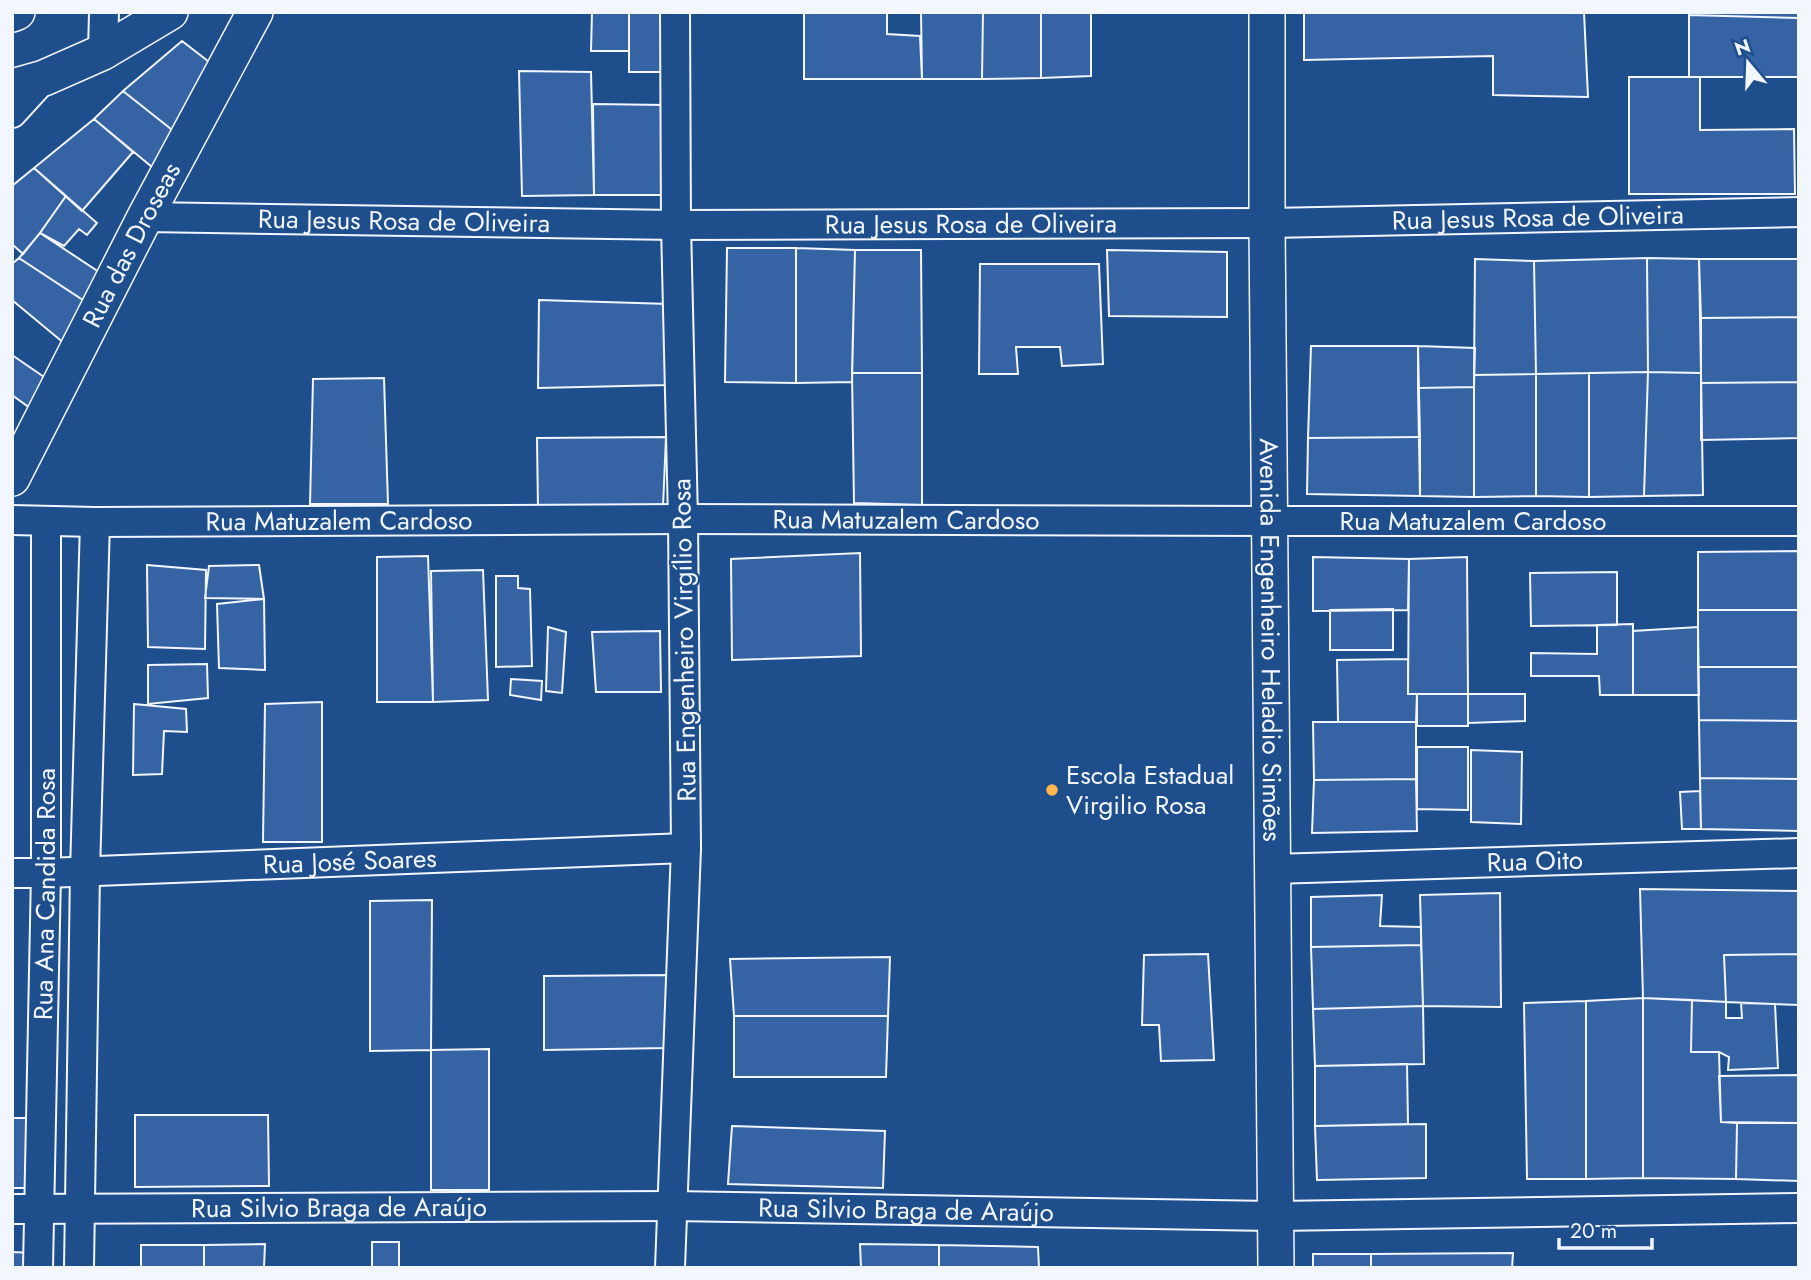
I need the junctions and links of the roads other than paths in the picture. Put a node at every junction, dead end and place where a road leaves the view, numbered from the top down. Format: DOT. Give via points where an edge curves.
graph roads {
  1 [pos="104,12"];
  2 [pos="170,12"];
  3 [pos="255,12"];
  4 [pos="676,12"];
  5 [pos="1267,12"];
  6 [pos="103,52"];
  7 [pos="28,82"];
  8 [pos="12,113"];
  9 [pos="1799,212"];
  10 [pos="145,217"];
  11 [pos="1267,223"];
  12 [pos="676,225"];
  13 [pos="12,478"];
  14 [pos="682,519"];
  15 [pos="12,520"];
  16 [pos="46,521"];
  17 [pos="1799,521"];
  18 [pos="96,522"];
  19 [pos="1270,522"];
  20 [pos="686,848"];
  21 [pos="1799,853"];
  22 [pos="1273,869"];
  23 [pos="85,872"];
  24 [pos="12,873"];
  25 [pos="46,873"];
  26 [pos="672,1206"];
  27 [pos="25,1208"];
  28 [pos="81,1208"];
  29 [pos="1799,1208"];
  30 [pos="1276,1216"];
  31 [pos="38,1268"];
  32 [pos="79,1268"];
  33 [pos="670,1268"];
  34 [pos="1276,1268"];
  1 -- 6 [label="street"];
  2 -- 6 [label="street"];
  3 -- 10 [label="street, Rua das Droseas"];
  4 -- 12 [label="street, Rua Engenheiro Virgílio Rosa"];
  5 -- 11 [label="street, Avenida Engenheiro Heladio Simões"];
  6 -- 7 [label="street"];
  7 -- 8 [label="street"];
  9 -- 11 [label="street, Rua Jesus Rosa de Oliveira"];
  10 -- 12 [label="street, Rua Jesus Rosa de Oliveira"];
  10 -- 13 [label="street, Rua das Droseas"];
  11 -- 12 [label="street, Rua Jesus Rosa de Oliveira"];
  11 -- 19 [label="street, Avenida Engenheiro Heladio Simões"];
  12 -- 14 [label="street, Rua Engenheiro Virgílio Rosa"];
  14 -- 18 [label="street, Rua Matuzalem Cardoso"];
  14 -- 19 [label="street, Rua Matuzalem Cardoso"];
  14 -- 20 [label="street, Rua Engenheiro Virgílio Rosa"];
  15 -- 16 [label="street, Rua Matuzalem Cardoso"];
  16 -- 18 [label="street, Rua Matuzalem Cardoso"];
  16 -- 25 [label="street, Rua Ana Candida Rosa"];
  17 -- 19 [label="street, Rua Matuzalem Cardoso"];
  18 -- 23 [label="street, Rua Ana Candida Rosa"];
  19 -- 22 [label="street, Avenida Engenheiro Heladio Simões"];
  20 -- 23 [label="street, Rua José Soares"];
  20 -- 26 [label="street, Rua Engenheiro Virgílio Rosa"];
  21 -- 22 [label="street, Rua Oito"];
  22 -- 30 [label="street, Avenida Engenheiro Heladio Simões"];
  23 -- 25 [label="street, Rua José Soares"];
  23 -- 28 [label="street, Rua Ana Candida Rosa"];
  24 -- 25 [label="street, Rua José Soares"];
  25 -- 27 [label="street, Rua Ana Candida Rosa"];
  26 -- 28 [label="street, Rua Silvio Braga de Araújo"];
  26 -- 30 [label="street, Rua Silvio Braga de Araújo"];
  26 -- 33 [label="street, Rua Engenheiro Virgílio Rosa"];
  27 -- 28 [label="street, Rua Silvio Braga de Araújo"];
  27 -- 31 [label="street, Rua Ana Candida Rosa"];
  28 -- 32 [label="street, Rua Ana Candida Rosa"];
  29 -- 30 [label="street, Rua Silvio Braga de Araújo"];
  30 -- 34 [label="street, Avenida Engenheiro Heladio Simões"];
}
